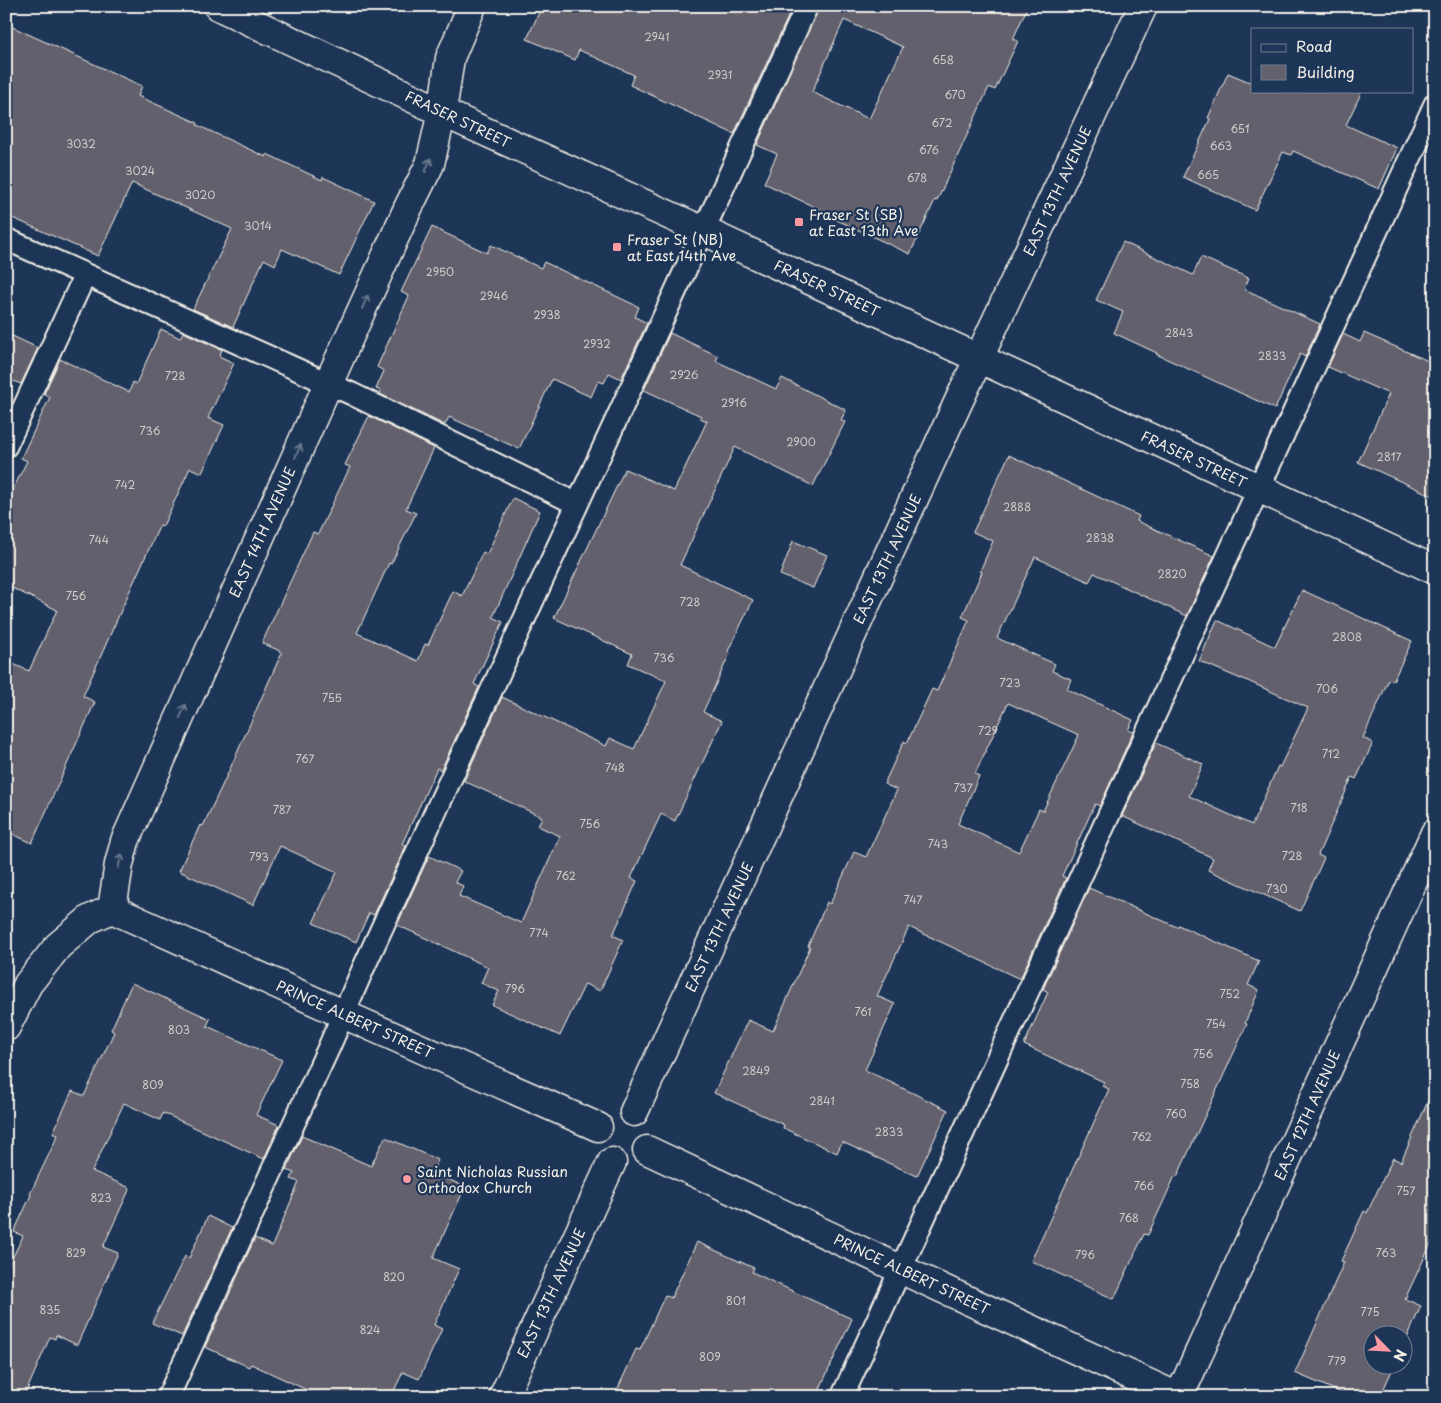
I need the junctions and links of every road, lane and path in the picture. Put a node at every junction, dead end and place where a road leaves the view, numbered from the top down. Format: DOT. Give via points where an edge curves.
graph roads {
  1 [pos="218,6"];
  2 [pos="472,6"];
  3 [pos="807,6"];
  4 [pos="1143,6"];
  5 [pos="1435,104"];
  6 [pos="442,112"];
  7 [pos="704,231"];
  8 [pos="6,239"];
  9 [pos="85,276"];
  10 [pos="979,359"];
  11 [pos="328,384"];
  12 [pos="6,446"];
  13 [pos="1259,489"];
  14 [pos="577,504"];
  15 [pos="1435,570"];
  16 [pos="1435,833"];
  17 [pos="112,909"];
  18 [pos="343,1014"];
  19 [pos="6,1027"];
  20 [pos="634,1112"];
  21 [pos="598,1127"];
  22 [pos="647,1150"];
  23 [pos="612,1162"];
  24 [pos="900,1269"];
  25 [pos="168,1397"];
  26 [pos="503,1397"];
  27 [pos="842,1397"];
  28 [pos="1178,1397"];
  1 -- 6 [label="street, FRASER STREET"];
  2 -- 6 [label="street, EAST 14TH AVENUE" via="450,58"];
  3 -- 7 [label="lane"];
  4 -- 10 [label="street, EAST 13TH AVENUE"];
  5 -- 13 [label="lane"];
  6 -- 7 [label="street, FRASER STREET"];
  11 -- 6 [label="street, EAST 14TH AVENUE, one-way" via="430,164"];
  7 -- 10 [label="street, FRASER STREET"];
  7 -- 14 [label="lane"];
  8 -- 9 [label="lane"];
  9 -- 11 [label="lane"];
  9 -- 12 [label="lane"];
  10 -- 13 [label="street, FRASER STREET"];
  10 -- 20 [label="street, EAST 13TH AVENUE"];
  11 -- 14 [label="lane"];
  17 -- 11 [label="street, EAST 14TH AVENUE, one-way" via="118,864 125,841"];
  13 -- 15 [label="street, FRASER STREET"];
  13 -- 24 [label="lane"];
  14 -- 18 [label="lane"];
  16 -- 28 [label="street, EAST 12TH AVENUE"];
  17 -- 18 [label="street, PRINCE ALBERT STREET"];
  17 -- 19 [label="street" via="90,919 58,946 28,984"];
  18 -- 21 [label="street, PRINCE ALBERT STREET"];
  18 -- 25 [label="lane"];
  20 -- 21 [label="street" via="625,1110 609,1114"];
  20 -- 22 [label="street" via="647,1124 650,1133"];
  21 -- 23 [label="street" via="599,1152"];
  22 -- 23 [label="street" via="636,1162"];
  22 -- 24 [label="street, PRINCE ALBERT STREET"];
  23 -- 26 [label="street, EAST 13TH AVENUE"];
  24 -- 27 [label="lane"];
  24 -- 28 [label="street, PRINCE ALBERT STREET"];
}
